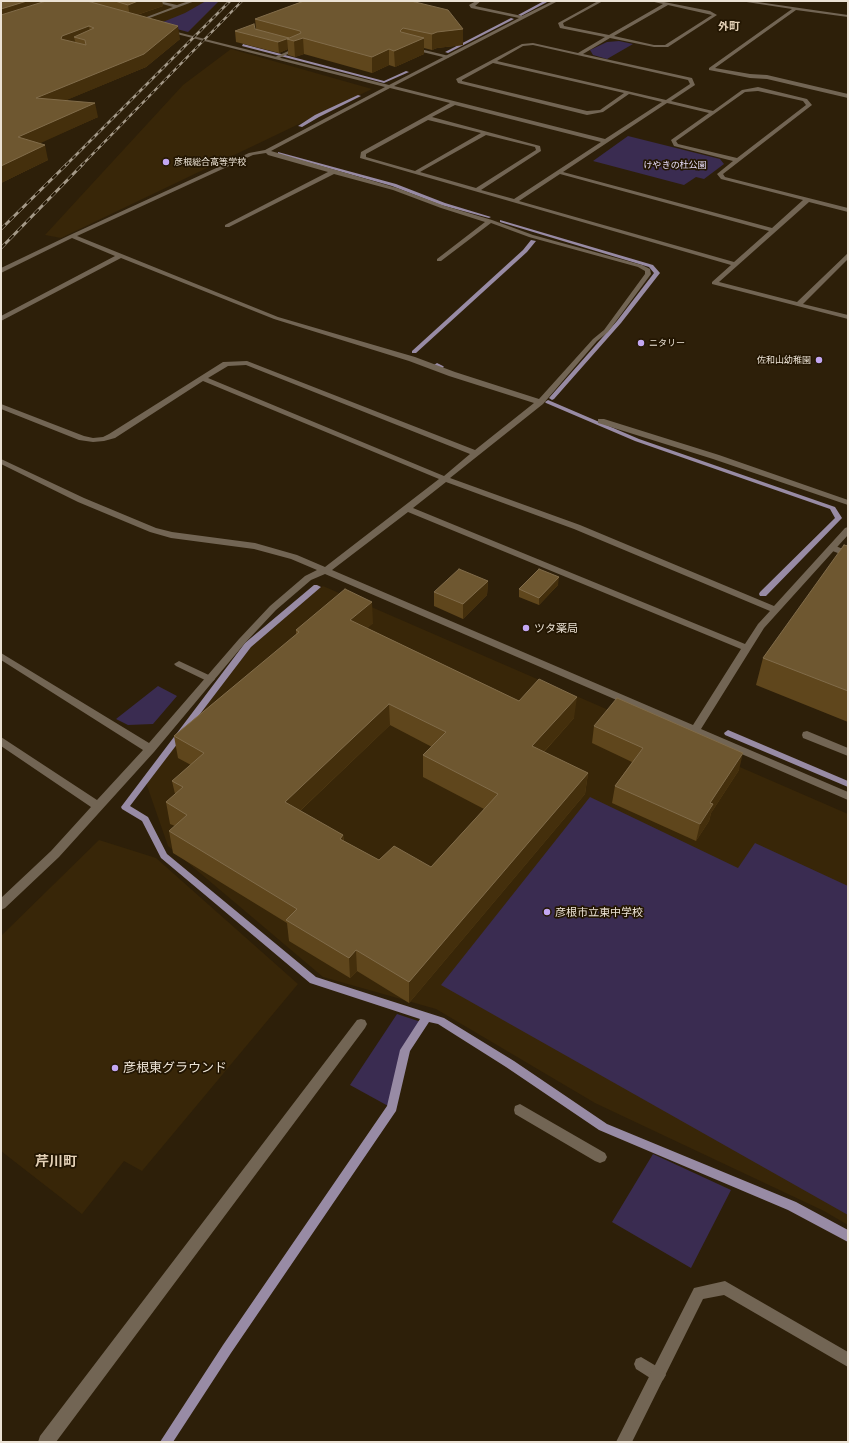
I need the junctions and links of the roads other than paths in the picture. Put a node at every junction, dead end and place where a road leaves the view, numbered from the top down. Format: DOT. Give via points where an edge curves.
graph roads {
  1 [pos="154,1"];
  2 [pos="193,1"];
  3 [pos="479,1"];
  4 [pos="556,1"];
  5 [pos="601,1"];
  6 [pos="652,1"];
  7 [pos="672,1"];
  8 [pos="742,1"];
  9 [pos="667,4"];
  10 [pos="178,7"];
  11 [pos="795,8"];
  12 [pos="848,16"];
  13 [pos="523,18"];
  14 [pos="130,20"];
  15 [pos="137,24"];
  16 [pos="148,25"];
  17 [pos="164,29"];
  18 [pos="610,37"];
  19 [pos="292,46"];
  20 [pos="404,46"];
  21 [pos="579,54"];
  22 [pos="279,56"];
  23 [pos="447,57"];
  24 [pos="492,61"];
  25 [pos="388,87"];
  26 [pos="628,94"];
  27 [pos="848,96"];
  28 [pos="665,102"];
  29 [pos="454,103"];
  30 [pos="712,112"];
  31 [pos="428,118"];
  32 [pos="485,133"];
  33 [pos="605,141"];
  34 [pos="267,151"];
  35 [pos="737,160"];
  36 [pos="333,172"];
  37 [pos="558,172"];
  38 [pos="416,173"];
  39 [pos="477,190"];
  40 [pos="807,200"];
  41 [pos="515,201"];
  42 [pos="848,210"];
  43 [pos="490,221"];
  44 [pos="227,226"];
  45 [pos="772,230"];
  46 [pos="72,236"];
  47 [pos="848,255"];
  48 [pos="119,256"];
  49 [pos="439,260"];
  50 [pos="735,264"];
  51 [pos="1,271"];
  52 [pos="798,305"];
  53 [pos="848,317"];
  54 [pos="1,319"];
  55 [pos="202,378"];
  56 [pos="540,402"];
  57 [pos="1,406"];
  58 [pos="601,421"];
  59 [pos="475,453"];
  60 [pos="1,461"];
  61 [pos="445,479"];
  62 [pos="848,503"];
  63 [pos="407,510"];
  64 [pos="848,530"];
  65 [pos="832,548"];
  66 [pos="848,554"];
  67 [pos="323,570"];
  68 [pos="774,610"];
  69 [pos="747,648"];
  70 [pos="1,656"];
  71 [pos="179,664"];
  72 [pos="210,679"];
  73 [pos="695,730"];
  74 [pos="807,735"];
  75 [pos="1,741"];
  76 [pos="150,749"];
  77 [pos="848,752"];
  78 [pos="848,796"];
  79 [pos="98,806"];
  80 [pos="1,906"];
  81 [pos="361,1024"];
  82 [pos="520,1110"];
  83 [pos="600,1157"];
  84 [pos="848,1360"];
  85 [pos="641,1364"];
  86 [pos="658,1375"];
  87 [pos="46,1442"];
  88 [pos="624,1442"];
  1 -- 10 [label="street"];
  2 -- 10 [label="street"];
  3 -- 13 [label="street" via="471,5"];
  4 -- 13 [label="street"];
  5 -- 18 [label="street" via="560,24 562,27"];
  6 -- 9 [label="street"];
  7 -- 9 [label="street"];
  8 -- 11 [label="street"];
  9 -- 18 [label="street"];
  9 -- 18 [label="street" via="715,15 666,46"];
  10 -- 15 [label="street" via="153,15"];
  11 -- 12 [label="street"];
  11 -- 27 [label="street" via="711,69 767,77"];
  13 -- 23 [label="street"];
  14 -- 15 [label="street"];
  15 -- 16 [label="street"];
  17 -- 22 [label="street"];
  18 -- 21 [label="street"];
  19 -- 22 [label="street" via="299,48"];
  20 -- 23 [label="street"];
  21 -- 24 [label="street" via="533,44 522,45"];
  21 -- 28 [label="street" via="690,79 693,84"];
  22 -- 25 [label="street"];
  23 -- 25 [label="street"];
  24 -- 26 [label="street"];
  24 -- 26 [label="street" via="459,78 460,82 587,113 601,112"];
  25 -- 29 [label="street"];
  25 -- 34 [label="street"];
  26 -- 28 [label="street"];
  28 -- 30 [label="street"];
  28 -- 33 [label="street"];
  29 -- 31 [label="street"];
  29 -- 33 [label="street"];
  30 -- 35 [label="street" via="673,141 676,145"];
  30 -- 35 [label="street" via="744,91 751,90 805,100 809,104"];
  31 -- 32 [label="street"];
  31 -- 38 [label="street" via="363,153 363,158"];
  32 -- 38 [label="street"];
  32 -- 39 [label="street" via="537,146 539,150"];
  33 -- 37 [label="street"];
  34 -- 36 [label="street"];
  34 -- 46 [label="street" via="251,154"];
  35 -- 40 [label="street" via="720,174 723,178"];
  36 -- 43 [label="street" via="395,189"];
  36 -- 44 [label="street"];
  37 -- 41 [label="street"];
  37 -- 45 [label="street"];
  38 -- 39 [label="street"];
  39 -- 41 [label="street"];
  40 -- 42 [label="street"];
  40 -- 45 [label="street"];
  41 -- 50 [label="street"];
  43 -- 49 [label="street"];
  43 -- 56 [label="street" via="531,236 648,270 648,274 606,331"];
  45 -- 50 [label="street"];
  46 -- 48 [label="street"];
  46 -- 51 [label="street"];
  47 -- 52 [label="street"];
  48 -- 54 [label="street"];
  48 -- 56 [label="street" via="276,318 412,359"];
  50 -- 52 [label="street" via="714,283"];
  52 -- 53 [label="street"];
  55 -- 57 [label="street" via="104,439 82,438"];
  55 -- 59 [label="street" via="226,364 247,363"];
  55 -- 61 [label="street"];
  56 -- 59 [label="street"];
  58 -- 62 [label="street" via="716,457"];
  59 -- 61 [label="street"];
  60 -- 67 [label="street" via="81,500 153,530 170,535 256,546 294,557"];
  61 -- 63 [label="street"];
  61 -- 68 [label="street" via="577,528"];
  63 -- 67 [label="street" via="332,567"];
  63 -- 69 [label="street"];
  64 -- 65 [label="street"];
  65 -- 66 [label="street"];
  65 -- 68 [label="street"];
  67 -- 72 [label="street" via="308,578 273,608"];
  67 -- 73 [label="street"];
  68 -- 69 [label="street"];
  69 -- 73 [label="street"];
  70 -- 76 [label="street"];
  71 -- 72 [label="street"];
  72 -- 76 [label="street"];
  73 -- 78 [label="street"];
  74 -- 77 [label="street"];
  75 -- 79 [label="street"];
  76 -- 79 [label="street"];
  79 -- 80 [label="street" via="55,854"];
  81 -- 87 [label="street"];
  82 -- 83 [label="street"];
  84 -- 86 [label="street" via="725,1288 699,1293"];
  85 -- 86 [label="street"];
  86 -- 88 [label="street"];
}
